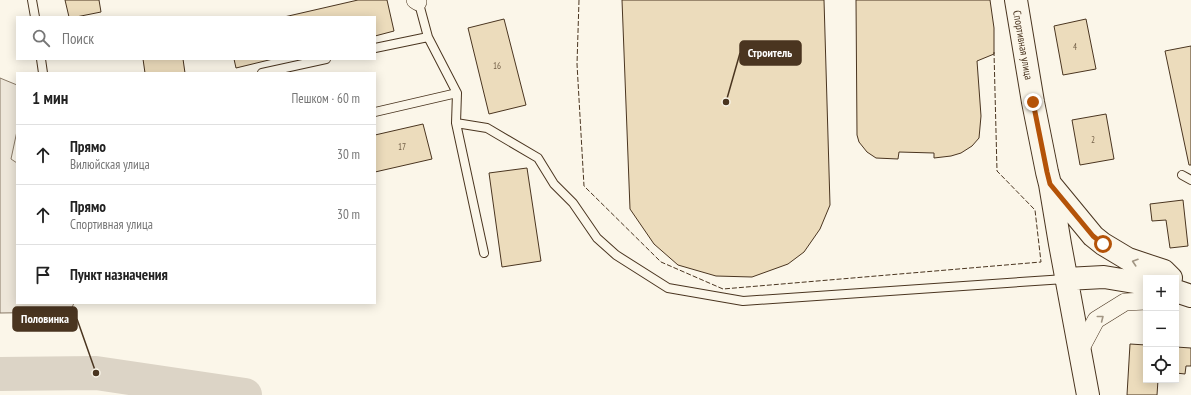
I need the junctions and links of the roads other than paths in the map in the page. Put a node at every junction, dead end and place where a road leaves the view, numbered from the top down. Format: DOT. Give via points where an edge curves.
graph roads {
  1 [pos="32,0"];
  2 [pos="1016,0"];
  3 [pos="417,1"];
  4 [pos="35,16"];
  5 [pos="428,37"];
  6 [pos="376,48"];
  7 [pos="41,60"];
  8 [pos="321,60"];
  9 [pos="43,72"];
  10 [pos="267,72"];
  11 [pos="457,93"];
  12 [pos="376,112"];
  13 [pos="456,123"];
  14 [pos="1182,175"];
  15 [pos="1191,180"];
  16 [pos="1050,184"];
  17 [pos="484,253"];
  18 [pos="1167,275"];
  19 [pos="1066,279"];
  20 [pos="1143,284"];
  21 [pos="1143,301"];
  22 [pos="1081,357"];
  23 [pos="1088,395"];
  1 -- 4 [label="lane"];
  2 -- 16 [label="street, Спортивная улица"];
  3 -- 5 [label="lane"];
  5 -- 6 [label="lane"];
  5 -- 11 [label="lane"];
  7 -- 9 [label="lane"];
  8 -- 10 [label="lane"];
  11 -- 12 [label="lane"];
  11 -- 13 [label="lane"];
  13 -- 17 [label="lane"];
  13 -- 19 [label="lane" via="487,128 538,158 554,184 573,203 597,238 616,254 668,288 743,301"];
  14 -- 15 [label="lane"];
  18 -- 16 [label="street, one-way" via="1164,271 1128,259 1103,244 1093,236"];
  16 -- 19 [label="street, Спортивная улица"];
  19 -- 20 [label="street" via="1104,277"];
  19 -- 22 [label="street, Спортивная улица"];
  22 -- 21 [label="street, one-way" via="1096,320 1125,302"];
  22 -- 23 [label="street, Спортивная улица"];
}
